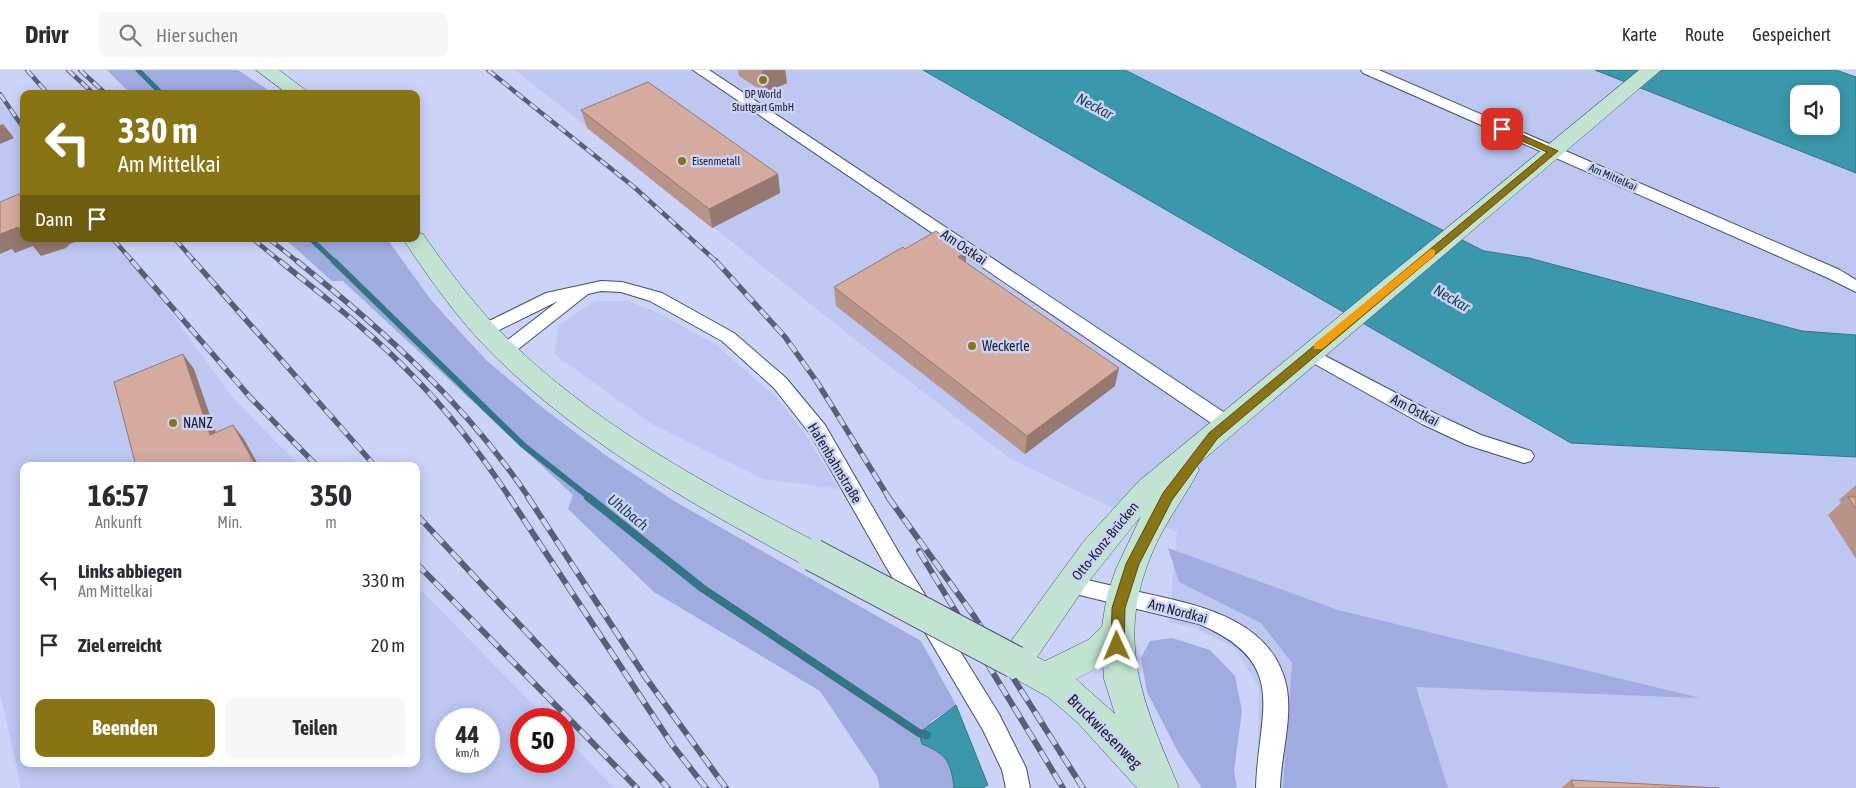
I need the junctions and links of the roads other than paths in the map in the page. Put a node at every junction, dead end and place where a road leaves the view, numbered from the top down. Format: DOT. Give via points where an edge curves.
graph roads {
  1 [pos="266,70"];
  2 [pos="700,70"];
  3 [pos="1368,70"];
  4 [pos="1651,70"];
  5 [pos="295,90"];
  6 [pos="1553,151"];
  7 [pos="417,242"];
  8 [pos="1856,287"];
  9 [pos="582,291"];
  10 [pos="484,330"];
  11 [pos="1319,346"];
  12 [pos="506,350"];
  13 [pos="1220,430"];
  14 [pos="1524,456"];
  15 [pos="1149,505"];
  16 [pos="1070,585"];
  17 [pos="1121,596"];
  18 [pos="1201,615"];
  19 [pos="1116,632"];
  20 [pos="1015,662"];
  21 [pos="1045,678"];
  22 [pos="1018,788"];
  23 [pos="1161,788"];
  24 [pos="1268,788"];
  1 -- 5 [label="main road"];
  2 -- 13 [label="street, Am Ostkai"];
  3 -- 6 [label="street, Am Mittelkai"];
  4 -- 6 [label="main road, Otto-Konz-Brücken"];
  6 -- 8 [label="street, Am Mittelkai" via="1834,274"];
  6 -- 11 [label="main road, Otto-Konz-Brücken"];
  7 -- 10 [label="main road" via="443,281"];
  9 -- 10 [label="street, Hafenbahnstraße" via="552,297"];
  9 -- 12 [label="street, Hafenbahnstraße"];
  9 -- 22 [label="street, Hafenbahnstraße" via="601,286 622,287 656,297 728,336 780,383 818,430 991,722 1014,768"];
  10 -- 12 [label="main road"];
  11 -- 13 [label="main road, Otto-Konz-Brücken"];
  11 -- 14 [label="street, Am Ostkai" via="1429,419 1474,440"];
  12 -- 20 [label="main road, bridge" via="560,400 621,446 687,487"];
  13 -- 15 [label="main road, Otto-Konz-Brücken"];
  15 -- 16 [label="main road, Otto-Konz-Brücken"];
  15 -- 17 [label="main road, Otto-Konz-Brücken"];
  16 -- 17 [label="street, Am Nordkai"];
  16 -- 20 [label="main road, Otto-Konz-Brücken"];
  17 -- 18 [label="street, Am Nordkai"];
  17 -- 19 [label="main road, Otto-Konz-Brücken"];
  18 -- 24 [label="street, Am Nordkai" via="1244,638 1256,650 1270,674 1275,700"];
  19 -- 21 [label="main road" via="1100,650"];
  19 -- 23 [label="main road, Otto-Konz-Brücken" via="1128,706"];
  20 -- 21 [label="main road"];
  21 -- 23 [label="main road, Bruckwiesenweg" via="1060,686 1090,712"];
}
